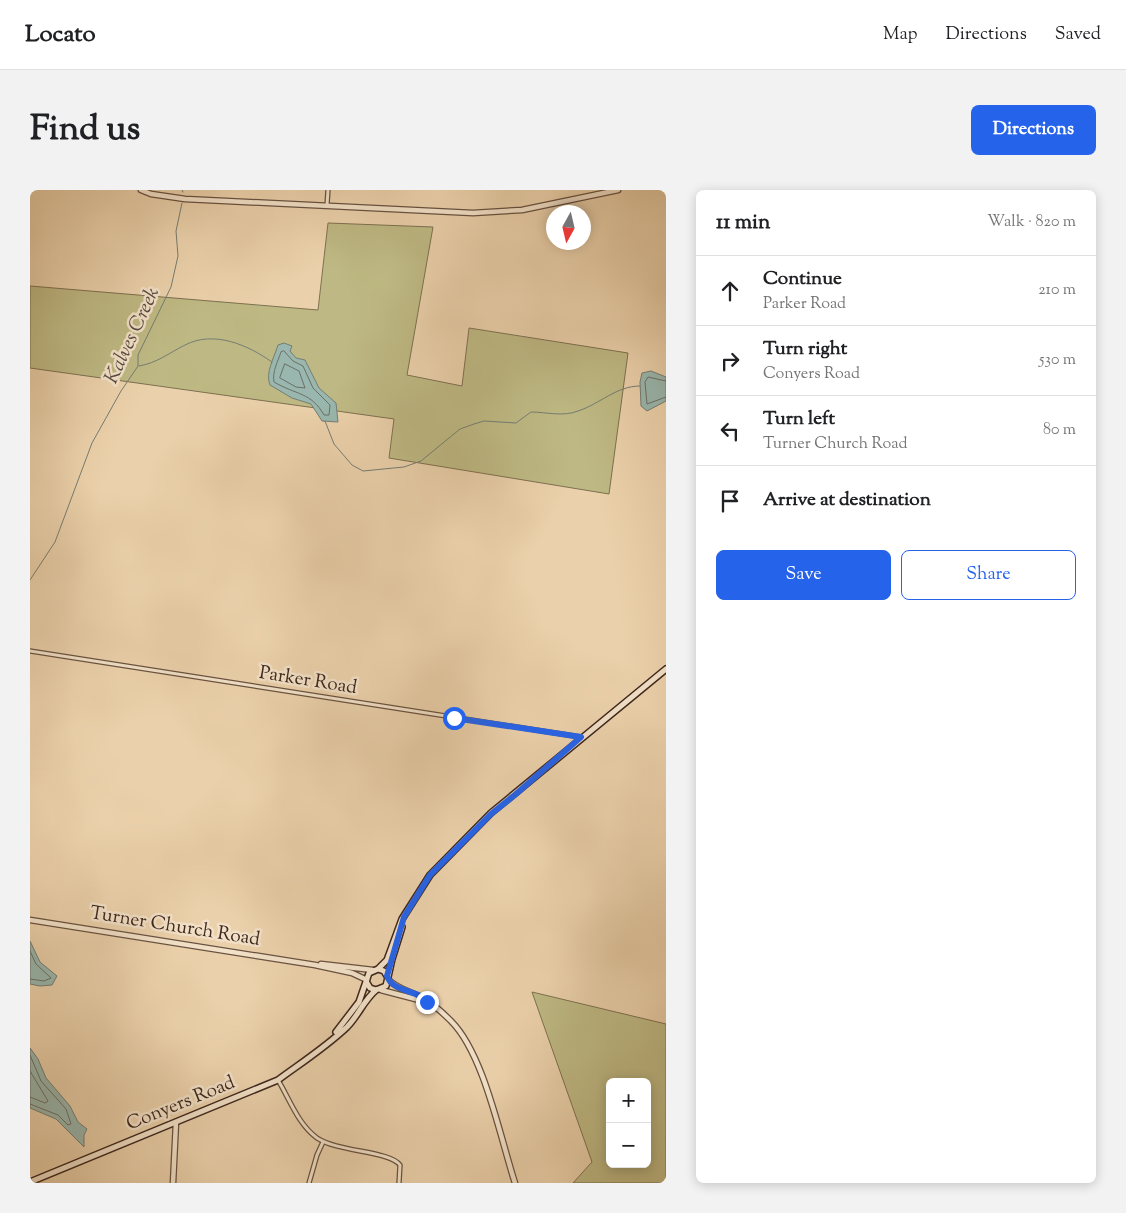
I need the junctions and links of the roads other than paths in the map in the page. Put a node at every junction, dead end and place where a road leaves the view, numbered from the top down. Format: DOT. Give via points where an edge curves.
graph roads {
  1 [pos="141,190"];
  2 [pos="328,190"];
  3 [pos="618,190"];
  4 [pos="593,192"];
  5 [pos="587,193"];
  6 [pos="327,204"];
  7 [pos="30,651"];
  8 [pos="666,669"];
  9 [pos="581,737"];
  10 [pos="404,917"];
  11 [pos="30,920"];
  12 [pos="315,965"];
  13 [pos="376,970"];
  14 [pos="388,978"];
  15 [pos="367,981"];
  16 [pos="378,990"];
  17 [pos="427,1002"];
  18 [pos="333,1038"];
  19 [pos="278,1080"];
  20 [pos="176,1122"];
  21 [pos="323,1142"];
  22 [pos="30,1182"];
  23 [pos="173,1183"];
  24 [pos="309,1183"];
  25 [pos="399,1183"];
  26 [pos="515,1183"];
  1 -- 6 [label="street" via="185,199"];
  2 -- 6 [label="street"];
  3 -- 4 [label="street"];
  4 -- 5 [label="street"];
  5 -- 6 [label="street" via="518,210 473,213 414,212"];
  7 -- 9 [label="street, Parker Road"];
  8 -- 9 [label="main road"];
  9 -- 10 [label="main road" via="491,814 430,875"];
  10 -- 13 [label="main road" via="386,960"];
  10 -- 14 [label="main road"];
  11 -- 12 [label="street, Turner Church Road"];
  12 -- 13 [label="street, Turner Church Road"];
  12 -- 15 [label="street, Turner Church Road" via="352,973"];
  13 -- 14 [label="main road" via="384,971"];
  13 -- 15 [label="main road"];
  14 -- 16 [label="main road" via="386,986"];
  14 -- 17 [label="street" via="395,986"];
  15 -- 16 [label="main road" via="370,988"];
  15 -- 18 [label="main road, Conyers Road" via="356,1008"];
  16 -- 17 [label="street"];
  16 -- 18 [label="main road, Conyers Road"];
  17 -- 26 [label="street" via="456,1026 473,1052"];
  18 -- 19 [label="main road, Conyers Road"];
  19 -- 20 [label="main road, Conyers Road"];
  19 -- 21 [label="street" via="304,1126"];
  20 -- 22 [label="main road, Conyers Road"];
  20 -- 23 [label="street"];
  21 -- 24 [label="street"];
  21 -- 25 [label="street" via="398,1161"];
}
